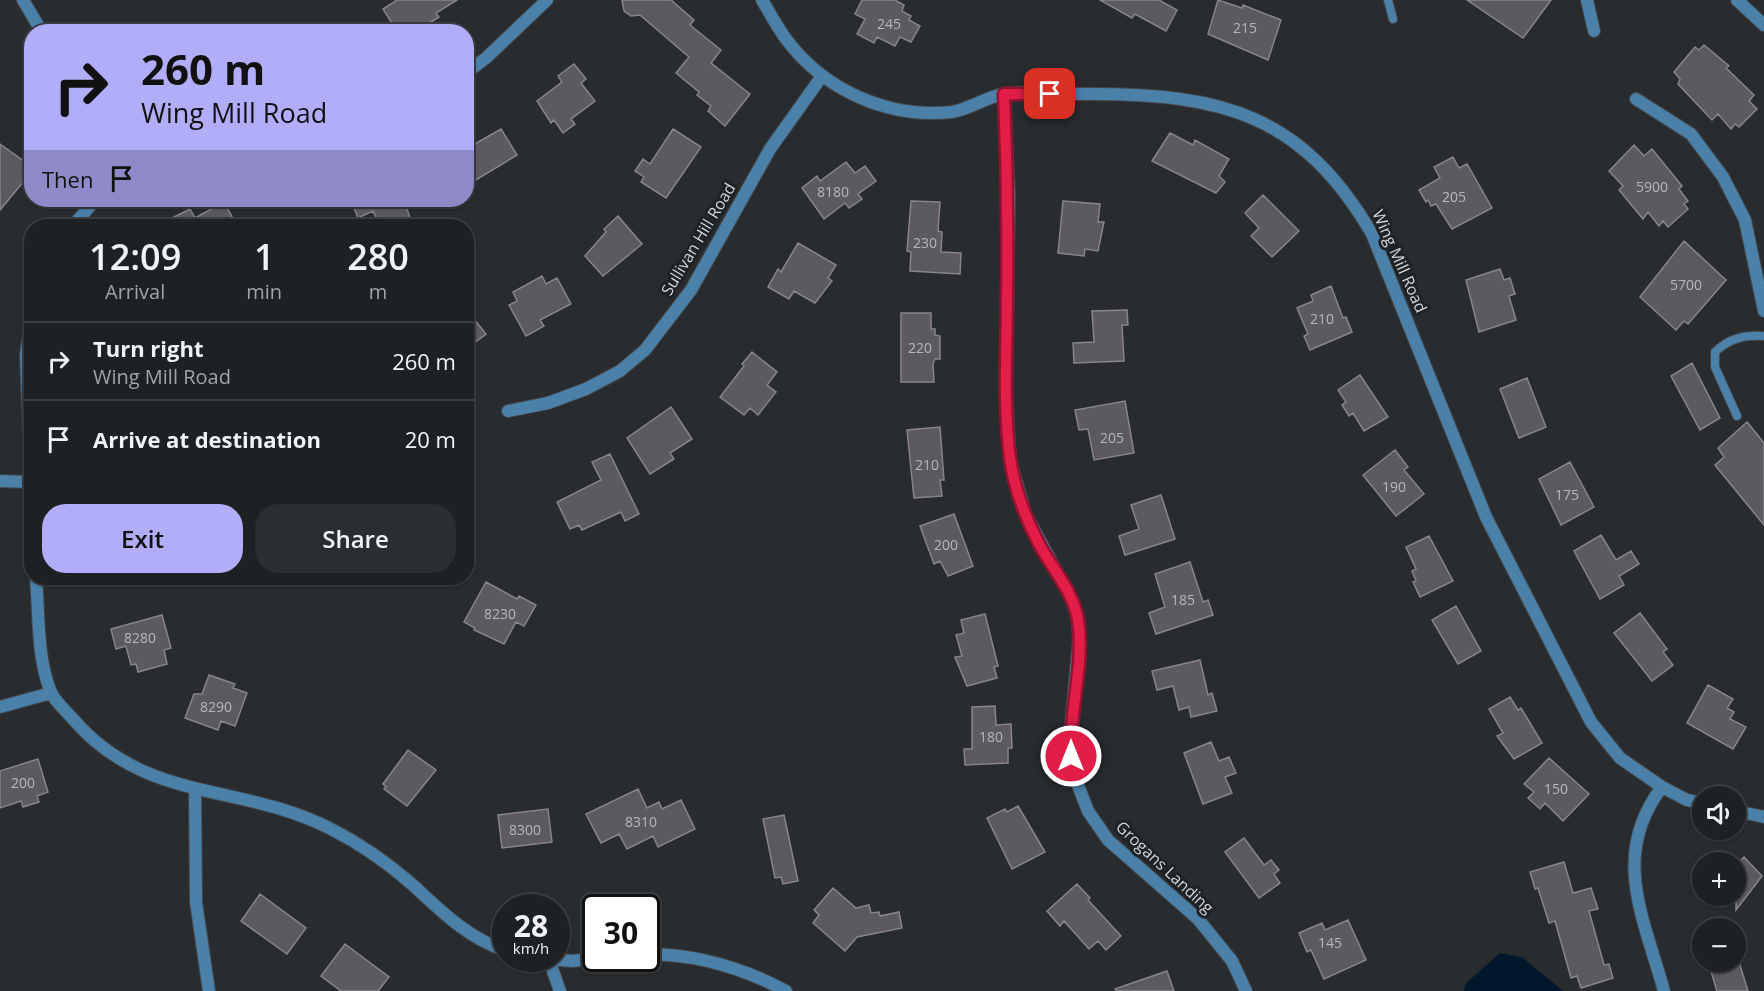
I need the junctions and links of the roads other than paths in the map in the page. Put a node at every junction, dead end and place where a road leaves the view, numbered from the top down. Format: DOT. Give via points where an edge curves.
graph roads {
  1 [pos="23,0"];
  2 [pos="547,0"];
  3 [pos="762,0"];
  4 [pos="1388,0"];
  5 [pos="1587,0"];
  6 [pos="1740,1"];
  7 [pos="1393,19"];
  8 [pos="37,24"];
  9 [pos="1764,24"];
  10 [pos="1594,31"];
  11 [pos="474,67"];
  12 [pos="822,76"];
  13 [pos="1004,94"];
  14 [pos="1636,99"];
  15 [pos="89,207"];
  16 [pos="79,219"];
  17 [pos="1764,311"];
  18 [pos="1764,336"];
  19 [pos="508,411"];
  20 [pos="1737,416"];
  21 [pos="0,481"];
  22 [pos="24,482"];
  23 [pos="37,585"];
  24 [pos="51,693"];
  25 [pos="0,707"];
  26 [pos="1662,787"];
  27 [pos="195,790"];
  28 [pos="1692,801"];
  29 [pos="1746,813"];
  30 [pos="1764,817"];
  31 [pos="492,946"];
  32 [pos="660,955"];
  33 [pos="550,972"];
  34 [pos="209,991"];
  35 [pos="560,991"];
  36 [pos="786,991"];
  37 [pos="1246,991"];
  38 [pos="1664,991"];
  1 -- 8 [label="street"];
  2 -- 11 [label="street"];
  3 -- 12 [label="street, Wing Mill Road" via="786,39"];
  4 -- 7 [label="lane"];
  5 -- 10 [label="street"];
  6 -- 9 [label="street"];
  12 -- 13 [label="street, Wing Mill Road" via="877,106 914,113 954,111"];
  12 -- 19 [label="street, Sullivan Hill Road" via="770,149 691,290 645,350 620,371 586,389 548,403"];
  13 -- 26 [label="street, Wing Mill Road" via="1121,94 1185,99 1228,108 1298,143 1328,170 1352,198 1377,243 1486,517 1591,722 1620,758"];
  13 -- 37 [label="street, Grogans Landing" via="1009,196 1006,387 1010,460 1026,515 1071,598 1078,619 1070,735 1076,780 1088,811 1107,840 1198,919 1232,961"];
  14 -- 17 [label="street" via="1691,134 1723,177 1745,220"];
  15 -- 16 [label="street"];
  18 -- 20 [label="lane" via="1748,335 1723,343 1715,352 1715,367"];
  21 -- 22 [label="street"];
  23 -- 24 [label="street" via="43,661"];
  24 -- 25 [label="street"];
  24 -- 27 [label="street" via="92,741 130,767"];
  26 -- 28 [label="street, Wing Mill Road"];
  26 -- 38 [label="street" via="1640,823 1633,868"];
  27 -- 31 [label="street" via="273,806 331,828 384,861 451,921"];
  27 -- 34 [label="street" via="196,902"];
  29 -- 30 [label="street"];
  32 -- 36 [label="street" via="725,965"];
  33 -- 35 [label="street"];
}
